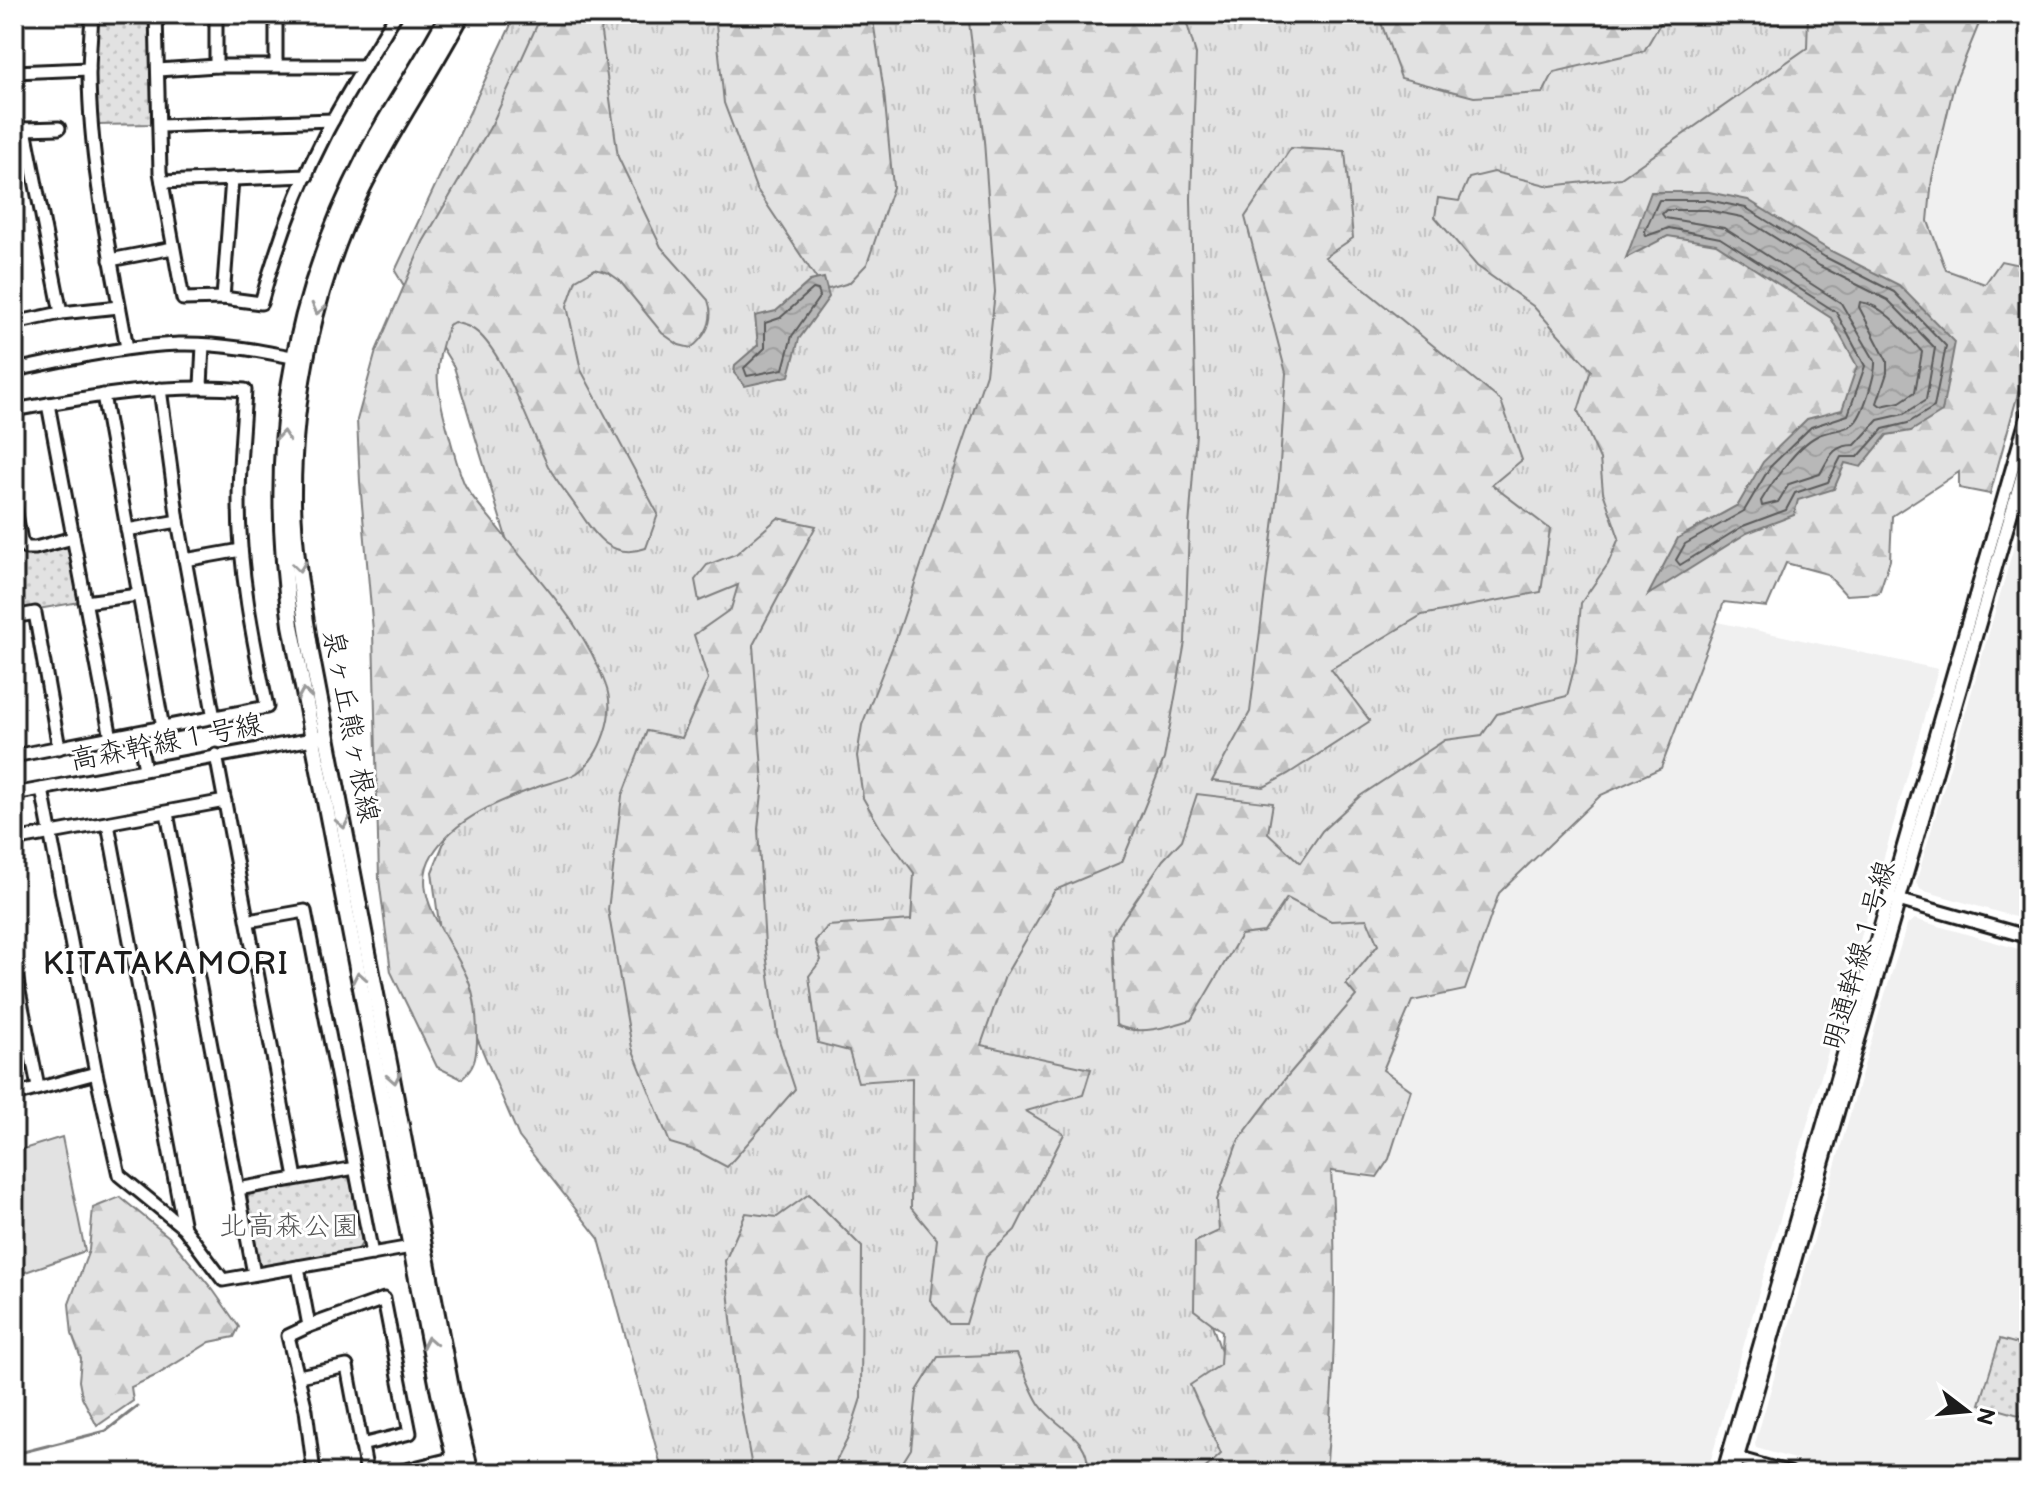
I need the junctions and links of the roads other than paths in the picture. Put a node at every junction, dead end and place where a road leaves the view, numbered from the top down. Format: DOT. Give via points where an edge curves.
graph roads {
  1 [pos="92,14"];
  2 [pos="156,14"];
  3 [pos="216,14"];
  4 [pos="276,14"];
  5 [pos="396,14"];
  6 [pos="448,14"];
  7 [pos="462,14"];
  8 [pos="276,65"];
  9 [pos="216,66"];
  10 [pos="365,66"];
  11 [pos="89,69"];
  12 [pos="158,70"];
  13 [pos="14,72"];
  14 [pos="333,120"];
  15 [pos="160,126"];
  16 [pos="59,128"];
  17 [pos="19,129"];
  18 [pos="307,176"];
  19 [pos="232,179"];
  20 [pos="162,182"];
  21 [pos="173,248"];
  22 [pos="110,260"];
  23 [pos="223,298"];
  24 [pos="119,307"];
  25 [pos="61,313"];
  26 [pos="14,323"];
  27 [pos="203,345"];
  28 [pos="127,348"];
  29 [pos="299,359"];
  30 [pos="14,370"];
  31 [pos="201,386"];
  32 [pos="160,389"];
  33 [pos="103,395"];
  34 [pos="48,404"];
  35 [pos="14,410"];
  36 [pos="2029,410"];
  37 [pos="2029,452"];
  38 [pos="14,503"];
  39 [pos="178,521"];
  40 [pos="127,530"];
  41 [pos="73,538"];
  42 [pos="241,550"];
  43 [pos="185,560"];
  44 [pos="138,595"];
  45 [pos="85,602"];
  46 [pos="14,617"];
  47 [pos="214,718"];
  48 [pos="163,728"];
  49 [pos="138,733"];
  50 [pos="111,738"];
  51 [pos="320,738"];
  52 [pos="59,748"];
  53 [pos="216,755"];
  54 [pos="14,756"];
  55 [pos="145,769"];
  56 [pos="42,789"];
  57 [pos="14,794"];
  58 [pos="225,801"];
  59 [pos="167,813"];
  60 [pos="108,824"];
  61 [pos="51,834"];
  62 [pos="14,840"];
  63 [pos="1894,898"];
  64 [pos="248,921"];
  65 [pos="2029,937"];
  66 [pos="14,966"];
  67 [pos="96,1073"];
  68 [pos="38,1087"];
  69 [pos="14,1095"];
  70 [pos="355,1168"];
  71 [pos="296,1178"];
  72 [pos="238,1189"];
  73 [pos="184,1228"];
  74 [pos="418,1246"];
  75 [pos="372,1254"];
  76 [pos="298,1267"];
  77 [pos="254,1274"];
  78 [pos="309,1326"];
  79 [pos="299,1376"];
  80 [pos="361,1445"];
  81 [pos="1733,1457"];
  82 [pos="456,1466"];
  83 [pos="314,1473"];
  84 [pos="367,1473"];
  85 [pos="394,1473"];
  86 [pos="471,1473"];
  87 [pos="1723,1473"];
  88 [pos="1733,1473"];
  89 [pos="1790,1473"];
  1 -- 11 [label="street"];
  2 -- 12 [label="street"];
  3 -- 9 [label="street"];
  4 -- 8 [label="street"];
  5 -- 10 [label="street"];
  6 -- 29 [label="main road, 泉ヶ丘熊ヶ根線" via="350,186 308,292"];
  7 -- 29 [label="main road, 泉ヶ丘熊ヶ根線, one-way" via="362,189"];
  8 -- 9 [label="street"];
  8 -- 10 [label="street"];
  9 -- 12 [label="street"];
  10 -- 14 [label="street"];
  11 -- 13 [label="street"];
  11 -- 22 [label="street" via="93,144"];
  12 -- 15 [label="street"];
  14 -- 15 [label="street"];
  14 -- 18 [label="street"];
  15 -- 20 [label="street"];
  16 -- 17 [label="street"];
  17 -- 25 [label="street"];
  18 -- 19 [label="street"];
  18 -- 23 [label="street" via="261,303"];
  19 -- 20 [label="street"];
  19 -- 23 [label="street"];
  20 -- 21 [label="street"];
  21 -- 22 [label="street"];
  21 -- 23 [label="street" via="183,299"];
  22 -- 24 [label="street"];
  24 -- 25 [label="street"];
  24 -- 28 [label="street"];
  25 -- 26 [label="street"];
  27 -- 28 [label="street"];
  27 -- 29 [label="street"];
  27 -- 31 [label="street"];
  28 -- 30 [label="street"];
  29 -- 51 [label="main road, 泉ヶ丘熊ヶ根線" via="282,441 282,547 291,625"];
  31 -- 32 [label="street"];
  31 -- 42 [label="street" via="245,390"];
  32 -- 33 [label="street"];
  32 -- 39 [label="street"];
  33 -- 34 [label="street"];
  33 -- 40 [label="street"];
  34 -- 35 [label="street"];
  34 -- 41 [label="street"];
  36 -- 63 [label="street"];
  37 -- 63 [label="street, 明通幹線１号線"];
  38 -- 41 [label="street" via="26,548"];
  39 -- 40 [label="street"];
  39 -- 43 [label="street"];
  40 -- 44 [label="street"];
  41 -- 45 [label="street"];
  42 -- 43 [label="street"];
  42 -- 47 [label="street" via="267,707"];
  43 -- 47 [label="street"];
  44 -- 45 [label="street"];
  44 -- 48 [label="street"];
  45 -- 50 [label="street"];
  46 -- 52 [label="street" via="35,613"];
  47 -- 48 [label="street"];
  48 -- 49 [label="street"];
  49 -- 50 [label="street"];
  49 -- 55 [label="street"];
  50 -- 52 [label="street"];
  51 -- 53 [label="street, 高森幹線１号線"];
  51 -- 74 [label="main road, 泉ヶ丘熊ヶ根線"];
  52 -- 54 [label="street"];
  53 -- 55 [label="street, 高森幹線１号線"];
  53 -- 58 [label="street"];
  55 -- 56 [label="street, 高森幹線１号線"];
  56 -- 57 [label="street, 高森幹線１号線"];
  56 -- 61 [label="street"];
  58 -- 59 [label="street"];
  58 -- 64 [label="street"];
  59 -- 60 [label="street"];
  59 -- 72 [label="street"];
  60 -- 61 [label="street"];
  60 -- 73 [label="street"];
  61 -- 62 [label="street"];
  61 -- 67 [label="street"];
  63 -- 65 [label="street"];
  63 -- 81 [label="street, 明通幹線１号線"];
  64 -- 70 [label="street" via="305,911"];
  64 -- 71 [label="street"];
  66 -- 68 [label="street"];
  67 -- 68 [label="street"];
  67 -- 73 [label="street" via="119,1175"];
  68 -- 69 [label="street"];
  70 -- 71 [label="street"];
  70 -- 75 [label="street"];
  71 -- 72 [label="street"];
  72 -- 77 [label="street"];
  73 -- 77 [label="street" via="223,1280"];
  74 -- 75 [label="street"];
  82 -- 74 [label="main road, 泉ヶ丘熊ヶ根線, one-way" via="439,1393"];
  74 -- 86 [label="main road, 泉ヶ丘熊ヶ根線"];
  75 -- 76 [label="street"];
  76 -- 77 [label="street"];
  76 -- 78 [label="street"];
  78 -- 79 [label="street" via="288,1336"];
  78 -- 80 [label="street" via="384,1299 410,1433"];
  79 -- 80 [label="street" via="347,1366"];
  79 -- 83 [label="street"];
  80 -- 84 [label="street"];
  81 -- 87 [label="street"];
  81 -- 88 [label="street, 明通幹線１号線"];
  81 -- 89 [label="street"];
  82 -- 85 [label="street"];
}
